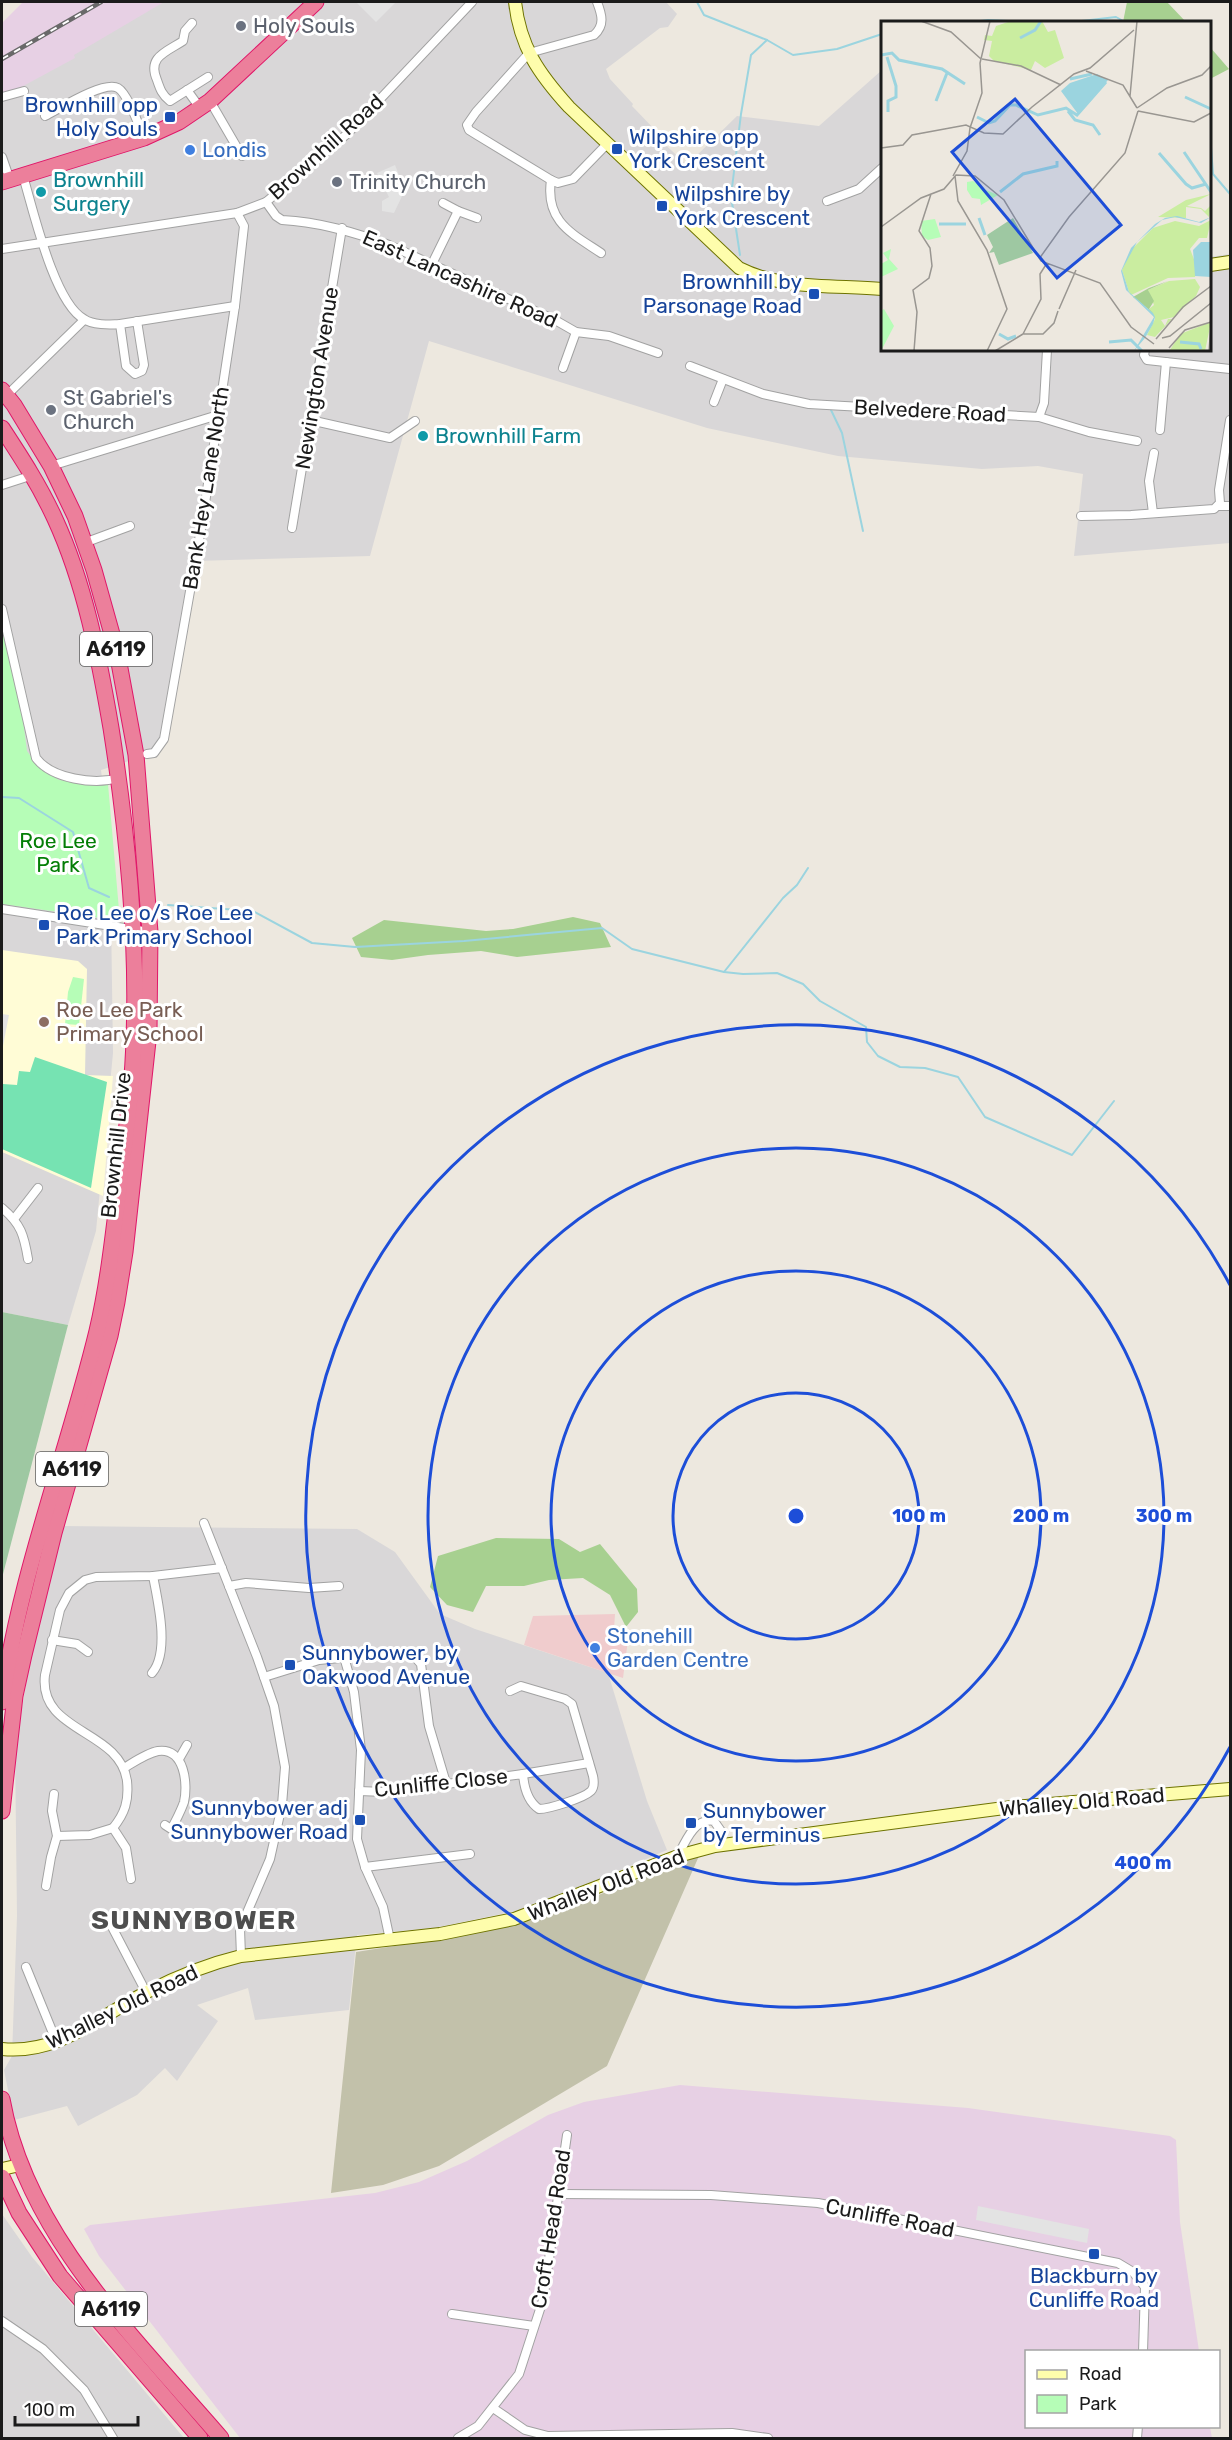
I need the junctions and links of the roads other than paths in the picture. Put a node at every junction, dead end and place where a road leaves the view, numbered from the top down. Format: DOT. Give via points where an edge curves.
graph roads {
  1 [pos="472,2"];
  2 [pos="515,2"];
  3 [pos="597,2"];
  4 [pos="312,3"];
  5 [pos="192,23"];
  6 [pos="529,53"];
  7 [pos="208,77"];
  8 [pos="187,90"];
  9 [pos="24,91"];
  10 [pos="2,97"];
  11 [pos="205,105"];
  12 [pos="45,116"];
  13 [pos="144,138"];
  14 [pos="608,143"];
  15 [pos="242,156"];
  16 [pos="2,157"];
  17 [pos="881,169"];
  18 [pos="11,179"];
  19 [pos="551,180"];
  20 [pos="827,201"];
  21 [pos="266,202"];
  22 [pos="443,203"];
  23 [pos="458,211"];
  24 [pos="237,213"];
  25 [pos="477,218"];
  26 [pos="342,228"];
  27 [pos="44,243"];
  28 [pos="2,249"];
  29 [pos="601,253"];
  30 [pos="1230,262"];
  31 [pos="432,264"];
  32 [pos="1211,266"];
  33 [pos="881,289"];
  34 [pos="235,306"];
  35 [pos="84,320"];
  36 [pos="137,321"];
  37 [pos="120,324"];
  38 [pos="576,332"];
  39 [pos="1047,351"];
  40 [pos="1144,351"];
  41 [pos="658,353"];
  42 [pos="1166,362"];
  43 [pos="690,366"];
  44 [pos="564,368"];
  45 [pos="1230,369"];
  46 [pos="723,379"];
  47 [pos="4,393"];
  48 [pos="714,402"];
  49 [pos="218,415"];
  50 [pos="1039,417"];
  51 [pos="310,420"];
  52 [pos="1230,420"];
  53 [pos="416,421"];
  54 [pos="2,428"];
  55 [pos="1160,430"];
  56 [pos="1137,441"];
  57 [pos="1154,453"];
  58 [pos="51,466"];
  59 [pos="33,475"];
  60 [pos="2,485"];
  61 [pos="1218,506"];
  62 [pos="1230,506"];
  63 [pos="1153,513"];
  64 [pos="1081,516"];
  65 [pos="130,526"];
  66 [pos="292,528"];
  67 [pos="84,543"];
  68 [pos="2,609"];
  69 [pos="147,754"];
  70 [pos="119,778"];
  71 [pos="2,909"];
  72 [pos="134,929"];
  73 [pos="150,932"];
  74 [pos="38,1188"];
  75 [pos="2,1208"];
  76 [pos="14,1219"];
  77 [pos="28,1259"];
  78 [pos="204,1523"];
  79 [pos="222,1568"];
  80 [pos="153,1576"];
  81 [pos="229,1586"];
  82 [pos="339,1586"];
  83 [pos="52,1640"];
  84 [pos="88,1652"];
  85 [pos="344,1657"];
  86 [pos="152,1673"];
  87 [pos="264,1677"];
  88 [pos="510,1691"];
  89 [pos="2,1702"];
  90 [pos="187,1745"];
  91 [pos="179,1759"];
  92 [pos="589,1763"];
  93 [pos="124,1768"];
  94 [pos="523,1774"];
  95 [pos="446,1783"];
  96 [pos="1230,1789"];
  97 [pos="359,1791"];
  98 [pos="54,1794"];
  99 [pos="2,1811"];
  100 [pos="113,1828"];
  101 [pos="172,1829"];
  102 [pos="57,1836"];
  103 [pos="715,1846"];
  104 [pos="470,1854"];
  105 [pos="678,1856"];
  106 [pos="365,1867"];
  107 [pos="131,1879"];
  108 [pos="46,1886"];
  109 [pos="111,1925"];
  110 [pos="390,1940"];
  111 [pos="241,1956"];
  112 [pos="26,1967"];
  113 [pos="146,1992"];
  114 [pos="57,2043"];
  115 [pos="2,2049"];
  116 [pos="2,2099"];
  117 [pos="567,2135"];
  118 [pos="20,2165"];
  119 [pos="2,2169"];
  120 [pos="2,2177"];
  121 [pos="559,2194"];
  122 [pos="452,2314"];
  123 [pos="2,2321"];
  124 [pos="534,2326"];
  125 [pos="1143,2350"];
  126 [pos="493,2408"];
  127 [pos="113,2439"];
  128 [pos="200,2439"];
  129 [pos="221,2439"];
  130 [pos="458,2439"];
  131 [pos="768,2439"];
  1 -- 21 [label="street, Brownhill Road" via="346,134"];
  2 -- 6 [label="street"];
  3 -- 6 [label="street" via="603,24 594,35"];
  4 -- 11 [label="highway"];
  5 -- 8 [label="street" via="183,41 153,64 163,96 170,101"];
  6 -- 14 [label="street" via="546,82"];
  6 -- 19 [label="street" via="467,125 469,130"];
  7 -- 8 [label="street"];
  8 -- 11 [label="street"];
  9 -- 10 [label="street"];
  11 -- 13 [label="highway"];
  11 -- 15 [label="street"];
  12 -- 13 [label="street" via="109,86 118,88 125,96"];
  13 -- 18 [label="highway"];
  14 -- 19 [label="street" via="573,179 558,183"];
  14 -- 33 [label="street" via="739,268 757,277 788,283"];
  16 -- 18 [label="street"];
  17 -- 20 [label="street" via="859,189"];
  18 -- 27 [label="street"];
  19 -- 29 [label="street" via="549,195 562,227"];
  21 -- 24 [label="street, Brownhill Road"];
  21 -- 26 [label="street, East Lancashire Road" via="282,220"];
  22 -- 23 [label="street"];
  23 -- 25 [label="street"];
  23 -- 31 [label="street"];
  24 -- 27 [label="street, Brownhill Road"];
  24 -- 34 [label="street, Bank Hey Lane North" via="244,226"];
  26 -- 31 [label="street, East Lancashire Road"];
  26 -- 51 [label="street, Newington Avenue"];
  27 -- 28 [label="street, Brownhill Road"];
  27 -- 35 [label="street" via="58,288"];
  30 -- 32 [label="street"];
  31 -- 38 [label="street, East Lancashire Road"];
  34 -- 36 [label="street"];
  34 -- 49 [label="street, Bank Hey Lane North"];
  35 -- 37 [label="street"];
  35 -- 47 [label="street"];
  36 -- 37 [label="street"];
  36 -- 37 [label="street" via="144,365 135,374 126,366"];
  38 -- 41 [label="street, East Lancashire Road" via="609,336"];
  38 -- 44 [label="street"];
  39 -- 50 [label="street" via="1044,403"];
  40 -- 42 [label="street" via="1147,360"];
  42 -- 45 [label="street"];
  42 -- 55 [label="street"];
  43 -- 46 [label="street, Belvedere Road"];
  46 -- 48 [label="street"];
  46 -- 50 [label="street, Belvedere Road" via="784,400 809,404"];
  47 -- 58 [label="highway, Brownhill Drive / A6119"];
  49 -- 58 [label="street"];
  49 -- 69 [label="street, Bank Hey Lane North" via="164,739 154,753"];
  50 -- 56 [label="street, Belvedere Road"];
  51 -- 53 [label="street" via="390,438"];
  51 -- 66 [label="street, Newington Avenue"];
  52 -- 61 [label="street"];
  54 -- 59 [label="highway, Brownhill Drive / A6119"];
  57 -- 63 [label="street" via="1149,481"];
  58 -- 67 [label="highway, Brownhill Drive / A6119"];
  59 -- 60 [label="street"];
  59 -- 70 [label="highway, Brownhill Drive / A6119" via="56,521 80,585 104,688"];
  61 -- 62 [label="street"];
  61 -- 63 [label="street"];
  63 -- 64 [label="street"];
  65 -- 67 [label="street"];
  67 -- 73 [label="highway, Brownhill Drive / A6119" via="117,652 136,754"];
  68 -- 70 [label="street" via="36,758 55,774"];
  70 -- 72 [label="highway, Brownhill Drive / A6119"];
  71 -- 72 [label="street"];
  72 -- 73 [label="street"];
  72 -- 89 [label="highway, Brownhill Drive / A6119" via="134,1039 129,1111 106,1289 25,1584"];
  73 -- 99 [label="highway, Brownhill Drive / A6119" via="150,1032 117,1302 24,1655 15,1696"];
  74 -- 76 [label="street"];
  75 -- 76 [label="street"];
  76 -- 77 [label="street" via="25,1236"];
  78 -- 79 [label="street"];
  79 -- 80 [label="street"];
  79 -- 81 [label="street"];
  80 -- 83 [label="street" via="96,1576 85,1580 65,1600"];
  80 -- 86 [label="street" via="161,1631 158,1666"];
  81 -- 82 [label="street"];
  81 -- 87 [label="street"];
  83 -- 84 [label="street" via="80,1641"];
  83 -- 93 [label="street" via="44,1684 52,1709 103,1744"];
  85 -- 87 [label="street" via="319,1660"];
  85 -- 95 [label="street" via="403,1652 419,1660 429,1726"];
  85 -- 97 [label="street" via="354,1692 361,1750"];
  87 -- 111 [label="street" via="274,1706 285,1767 282,1804 270,1859 240,1929"];
  88 -- 92 [label="street, Cunliffe Close" via="521,1686 569,1701"];
  90 -- 91 [label="street"];
  91 -- 93 [label="street" via="168,1752 156,1752"];
  91 -- 101 [label="street" via="185,1792"];
  92 -- 94 [label="street, Cunliffe Close"];
  92 -- 94 [label="street, Cunliffe Close" via="592,1790 548,1808 539,1809 532,1804"];
  93 -- 100 [label="street" via="128,1799 124,1814"];
  94 -- 95 [label="street, Cunliffe Close"];
  95 -- 97 [label="street, Cunliffe Close"];
  96 -- 103 [label="street, Whalley Old Road" via="1012,1807"];
  97 -- 106 [label="street" via="357,1839"];
  98 -- 102 [label="street" via="52,1811"];
  100 -- 102 [label="street" via="90,1835"];
  100 -- 107 [label="street" via="126,1848"];
  102 -- 108 [label="street"];
  103 -- 105 [label="street, Whalley Old Road"];
  103 -- 105 [label="street" via="721,1831 714,1821 707,1819 691,1833"];
  104 -- 106 [label="street"];
  105 -- 110 [label="street, Whalley Old Road" via="514,1919 463,1931"];
  106 -- 110 [label="street" via="382,1907"];
  109 -- 113 [label="street"];
  110 -- 111 [label="street, Whalley Old Road"];
  111 -- 113 [label="street, Whalley Old Road" via="199,1968"];
  112 -- 114 [label="street"];
  113 -- 114 [label="street, Whalley Old Road"];
  114 -- 115 [label="street, Whalley Old Road" via="33,2049"];
  116 -- 118 [label="highway, A6119"];
  117 -- 121 [label="street, Croft Head Road"];
  118 -- 119 [label="street"];
  118 -- 129 [label="highway, A6119" via="75,2262"];
  120 -- 128 [label="highway, A6119" via="60,2276"];
  121 -- 124 [label="street, Croft Head Road" via="543,2300"];
  121 -- 125 [label="street, Cunliffe Road" via="711,2194 818,2203 1118,2263 1133,2272 1145,2287"];
  122 -- 124 [label="street"];
  123 -- 127 [label="street" via="43,2349 84,2390"];
  124 -- 126 [label="street, Croft Head Road" via="519,2374"];
  126 -- 130 [label="street, Croft Head Road" via="478,2426"];
  126 -- 131 [label="street" via="525,2430 548,2436 732,2433"];
}
